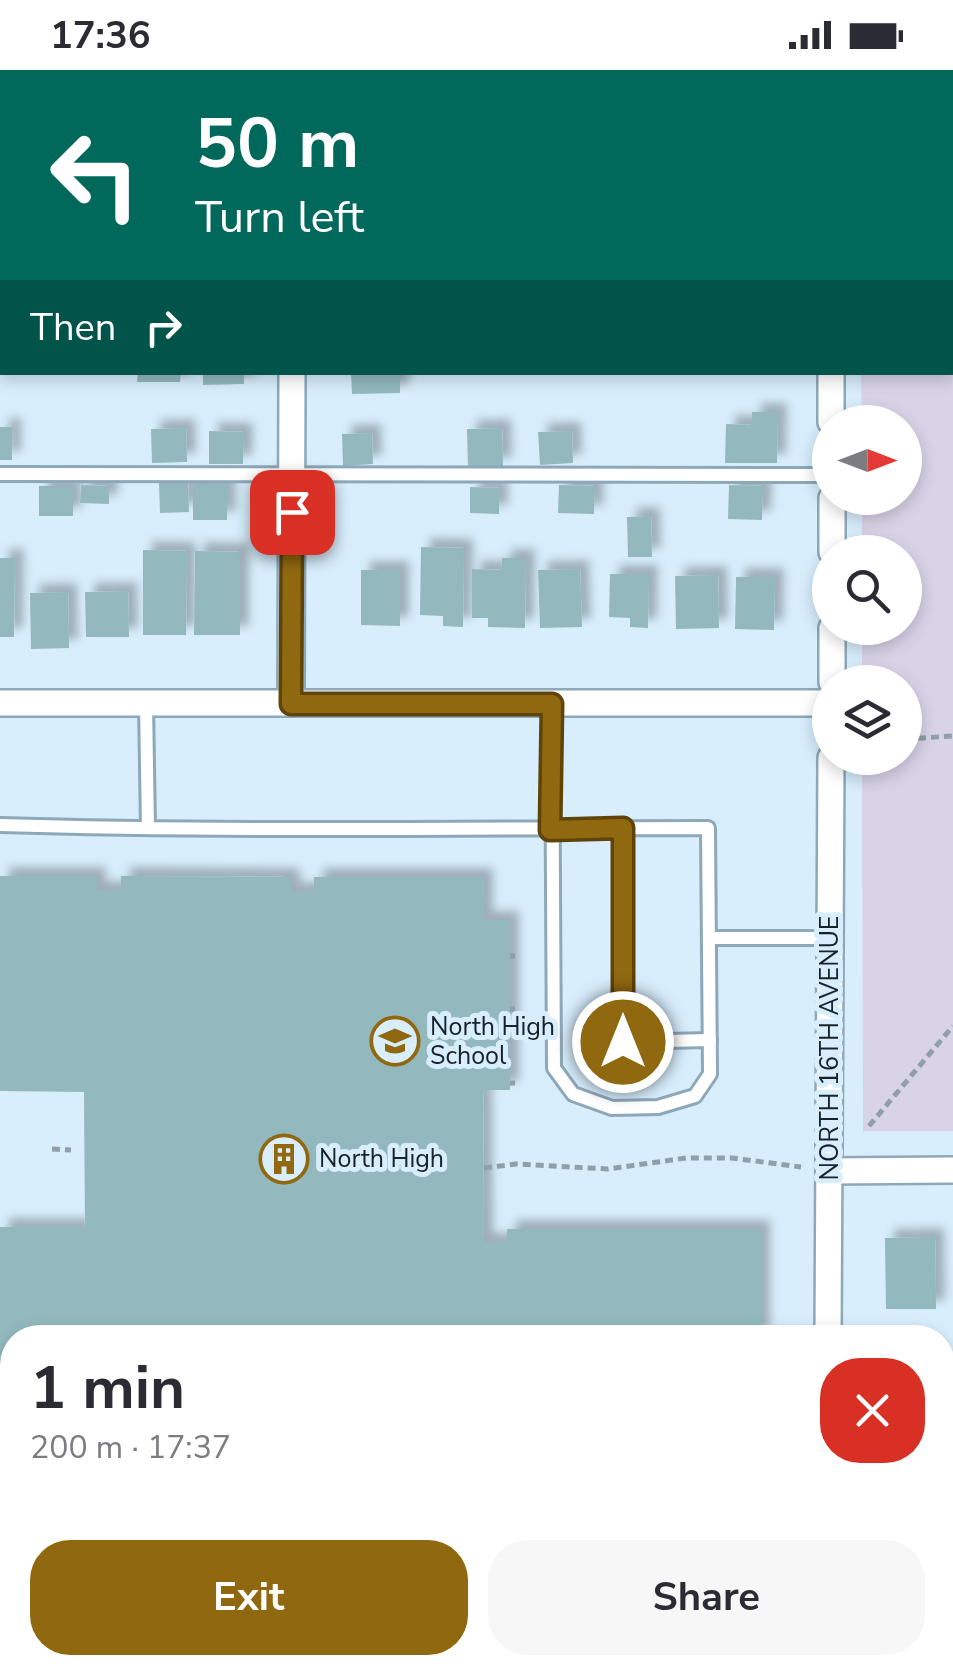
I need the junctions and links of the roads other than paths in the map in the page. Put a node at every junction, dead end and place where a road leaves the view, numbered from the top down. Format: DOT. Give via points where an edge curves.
graph roads {
  1 [pos="292,375"];
  2 [pos="831,375"];
  3 [pos="831,405"];
  4 [pos="0,474"];
  5 [pos="812,474"];
  6 [pos="292,475"];
  7 [pos="0,703"];
  8 [pos="146,703"];
  9 [pos="812,703"];
  10 [pos="291,704"];
  11 [pos="552,704"];
  12 [pos="832,775"];
  13 [pos="0,824"];
  14 [pos="148,828"];
  15 [pos="623,828"];
  16 [pos="550,830"];
  17 [pos="710,938"];
  18 [pos="830,938"];
  19 [pos="710,1040"];
  20 [pos="953,1170"];
  21 [pos="829,1171"];
  22 [pos="828,1325"];
  1 -- 6 [label="street"];
  2 -- 3 [label="street"];
  4 -- 6 [label="lane"];
  5 -- 6 [label="lane"];
  6 -- 10 [label="street"];
  7 -- 8 [label="street"];
  8 -- 10 [label="street"];
  8 -- 14 [label="lane"];
  9 -- 11 [label="street"];
  10 -- 11 [label="street"];
  11 -- 16 [label="lane"];
  12 -- 18 [label="street, NORTH 16TH AVENUE"];
  13 -- 14 [label="lane"];
  14 -- 16 [label="lane"];
  15 -- 16 [label="lane"];
  15 -- 17 [label="lane" via="708,828"];
  15 -- 19 [label="lane" via="623,1042"];
  16 -- 19 [label="lane" via="554,1068 573,1094 612,1108 696,1096 710,1074"];
  17 -- 18 [label="lane"];
  17 -- 19 [label="lane"];
  18 -- 21 [label="street, NORTH 16TH AVENUE"];
  20 -- 21 [label="street"];
  21 -- 22 [label="street, NORTH 16TH AVENUE"];
}
